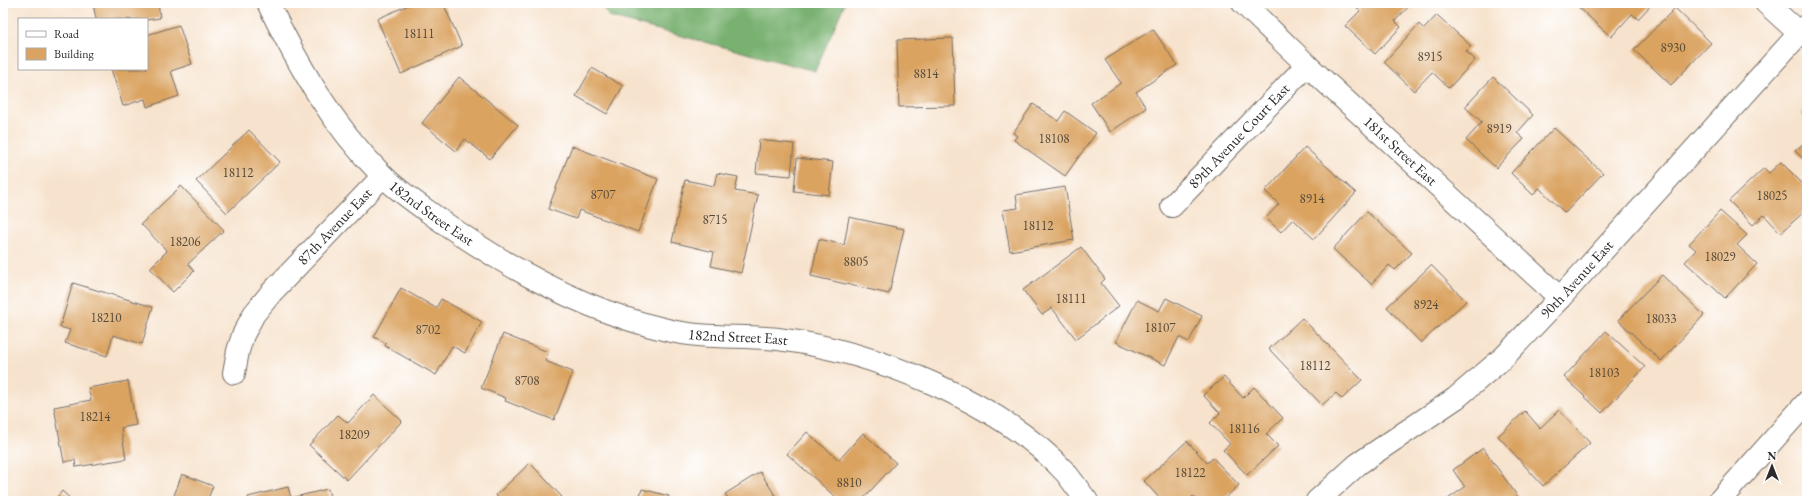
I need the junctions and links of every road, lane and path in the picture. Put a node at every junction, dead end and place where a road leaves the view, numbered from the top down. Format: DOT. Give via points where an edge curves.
graph roads {
  1 [pos="268,3"];
  2 [pos="1243,3"];
  3 [pos="1766,3"];
  4 [pos="1804,29"];
  5 [pos="1307,65"];
  6 [pos="383,176"];
  7 [pos="1172,206"];
  8 [pos="1560,298"];
  9 [pos="234,373"];
  10 [pos="1807,402"];
  11 [pos="1087,501"];
  12 [pos="1317,501"];
  13 [pos="1719,501"];
  1 -- 6 [label="street, 87th Avenue East" via="288,44 324,104 346,135"];
  2 -- 5 [label="street, 181st Street East"];
  3 -- 4 [label="street"];
  4 -- 8 [label="street, 90th Avenue East"];
  5 -- 7 [label="street, 89th Avenue Court East"];
  5 -- 8 [label="street, 181st Street East"];
  6 -- 9 [label="street, 87th Avenue East" via="254,314 243,335"];
  6 -- 11 [label="street, 182nd Street East" via="473,243 556,290 617,316 670,331 777,339 811,345 864,358 908,373 948,391 986,411 1045,453"];
  8 -- 12 [label="street, 90th Avenue East" via="1503,358 1456,398 1358,464"];
  10 -- 13 [label="street"];
}
